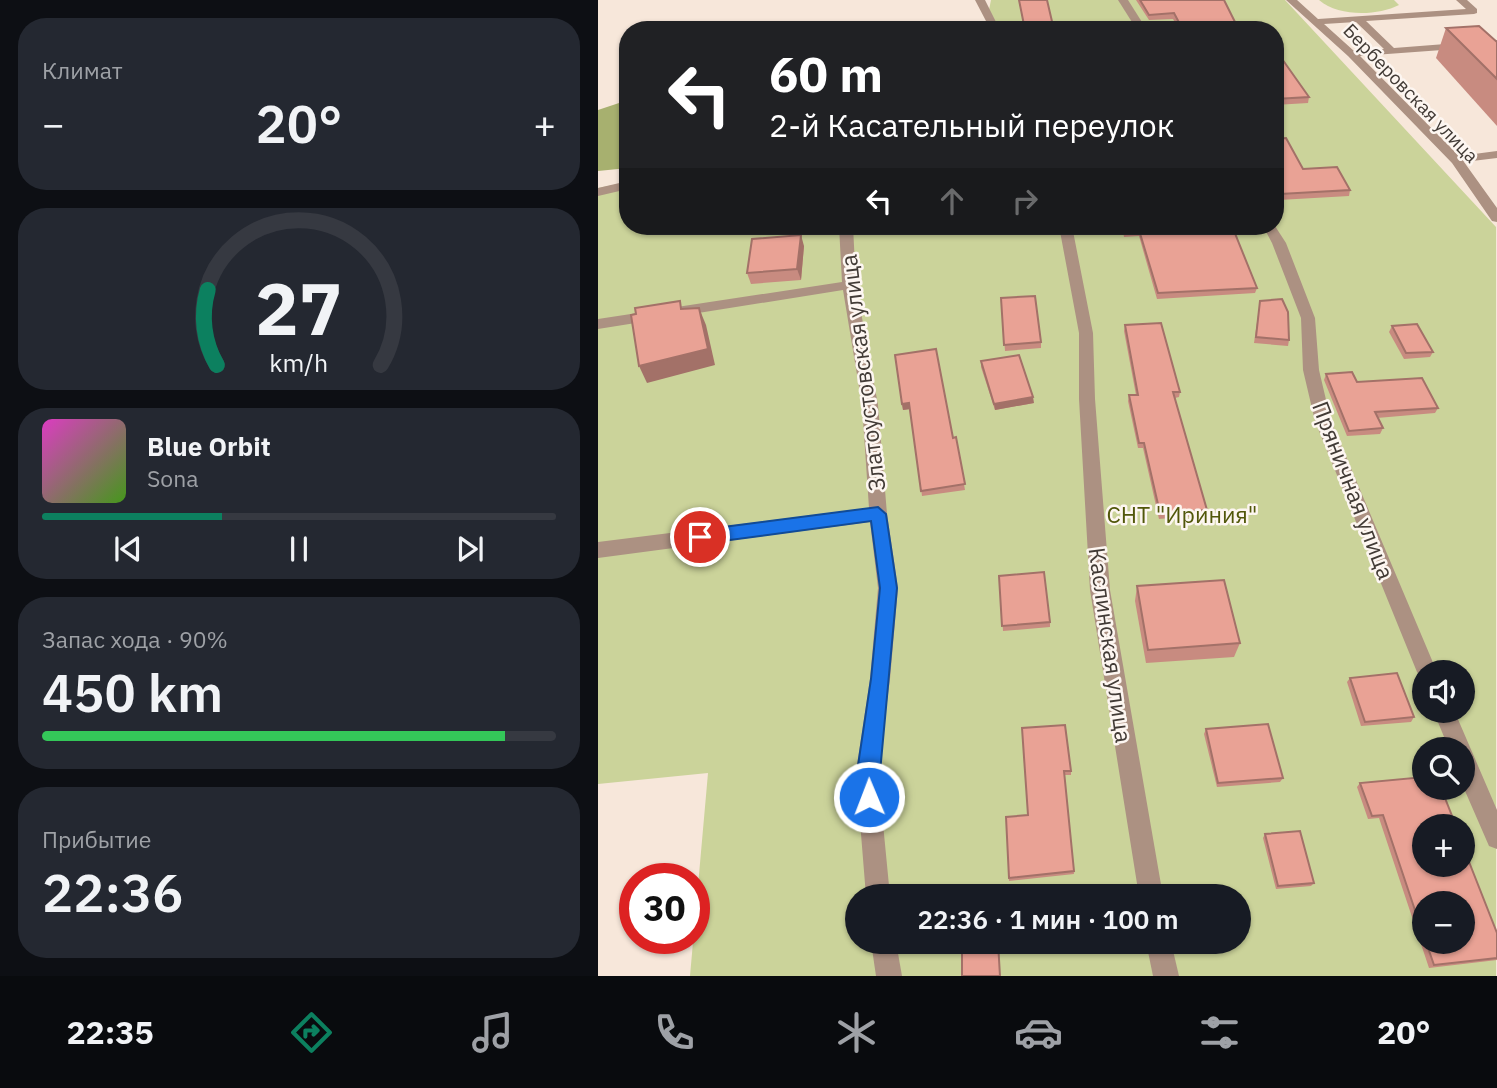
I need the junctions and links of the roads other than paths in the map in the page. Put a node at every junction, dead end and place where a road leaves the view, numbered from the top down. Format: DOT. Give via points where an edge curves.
graph roads {
  1 [pos="980,0"];
  2 [pos="1124,0"];
  3 [pos="1291,0"];
  4 [pos="1461,0"];
  5 [pos="1359,20"];
  6 [pos="990,21"];
  7 [pos="1137,21"];
  8 [pos="1316,22"];
  9 [pos="1496,43"];
  10 [pos="1391,51"];
  11 [pos="1352,54"];
  12 [pos="1496,154"];
  13 [pos="1456,160"];
  14 [pos="619,187"];
  15 [pos="598,192"];
  16 [pos="1496,218"];
  17 [pos="846,235"];
  18 [pos="1067,235"];
  19 [pos="1274,235"];
  20 [pos="849,285"];
  21 [pos="598,324"];
  22 [pos="878,514"];
  23 [pos="598,551"];
  24 [pos="1422,660"];
  25 [pos="1475,787"];
  26 [pos="1496,838"];
  27 [pos="877,884"];
  28 [pos="1149,884"];
  29 [pos="886,954"];
  30 [pos="1161,954"];
  31 [pos="889,976"];
  32 [pos="1166,976"];
  1 -- 6 [label="street"];
  2 -- 7 [label="street"];
  3 -- 8 [label="street, Берберовская улица"];
  4 -- 5 [label="street" via="1474,11"];
  5 -- 8 [label="street"];
  5 -- 10 [label="street"];
  8 -- 11 [label="street, Берберовская улица"];
  9 -- 10 [label="street"];
  10 -- 11 [label="street"];
  11 -- 13 [label="street, Берберовская улица"];
  12 -- 13 [label="street"];
  13 -- 16 [label="street, Берберовская улица"];
  14 -- 15 [label="street"];
  17 -- 20 [label="street, Златоустовская улица"];
  18 -- 28 [label="street, Каслинская улица" via="1086,333 1100,590"];
  19 -- 24 [label="street, Пряничная улица" via="1308,318 1311,370 1323,421"];
  20 -- 21 [label="street"];
  20 -- 22 [label="street, Златоустовская улица" via="870,405"];
  22 -- 23 [label="street"];
  22 -- 27 [label="street, Златоустовская улица" via="888,588 867,772"];
  25 -- 26 [label="street"];
  29 -- 31 [label="street"];
  30 -- 32 [label="street"];
}
